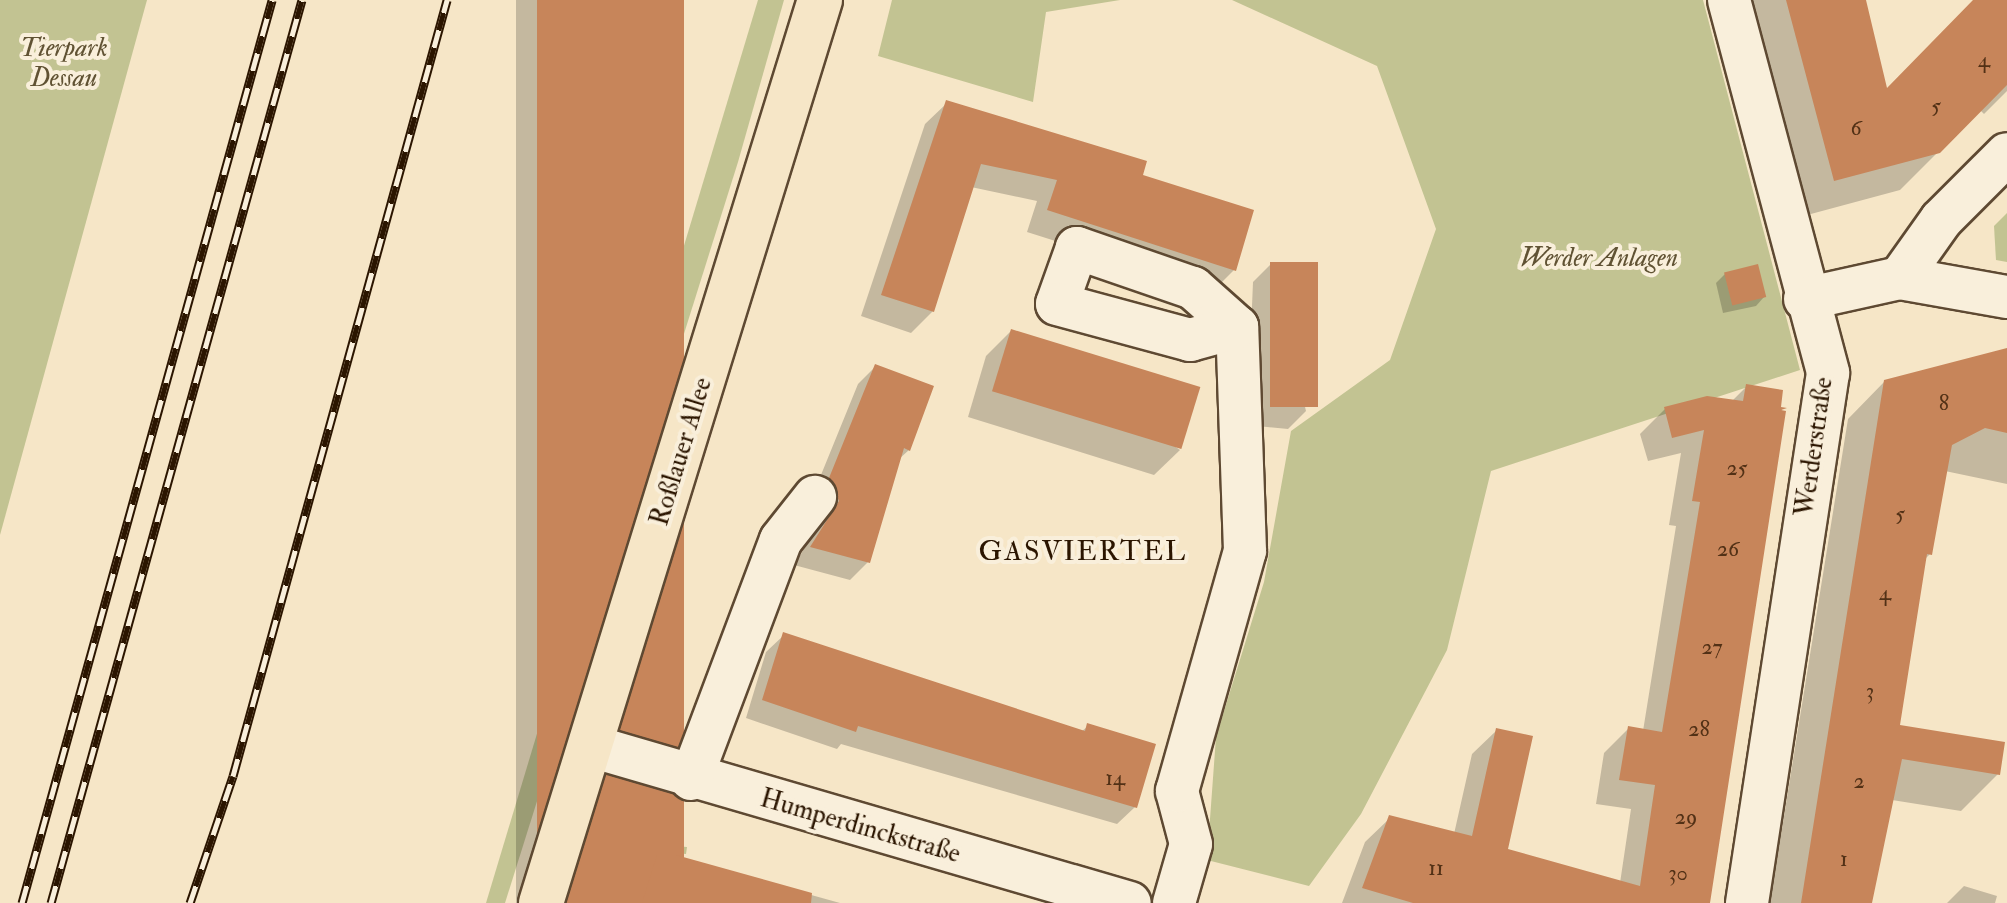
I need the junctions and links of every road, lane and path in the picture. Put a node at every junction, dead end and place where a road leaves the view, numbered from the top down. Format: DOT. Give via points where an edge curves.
graph roads {
  1 [pos="820,0"];
  2 [pos="1729,0"];
  3 [pos="2007,154"];
  4 [pos="1900,278"];
  5 [pos="2007,297"];
  6 [pos="1805,299"];
  7 [pos="1237,327"];
  8 [pos="815,497"];
  9 [pos="591,746"];
  10 [pos="691,779"];
  11 [pos="541,903"];
  12 [pos="1130,903"];
  13 [pos="1174,903"];
  14 [pos="1747,903"];
  1 -- 9 [label="main road, Roßlauer Allee"];
  2 -- 6 [label="street, Werderstraße"];
  3 -- 4 [label="street" via="1941,220"];
  4 -- 5 [label="street"];
  4 -- 6 [label="street"];
  6 -- 14 [label="street, Werderstraße" via="1828,373"];
  7 -- 13 [label="street" via="1245,551 1177,791 1191,844"];
  8 -- 10 [label="street" via="781,540"];
  9 -- 10 [label="street, Humperdinckstraße"];
  9 -- 11 [label="main road, Roßlauer Allee"];
  10 -- 12 [label="street, Humperdinckstraße"];
}
